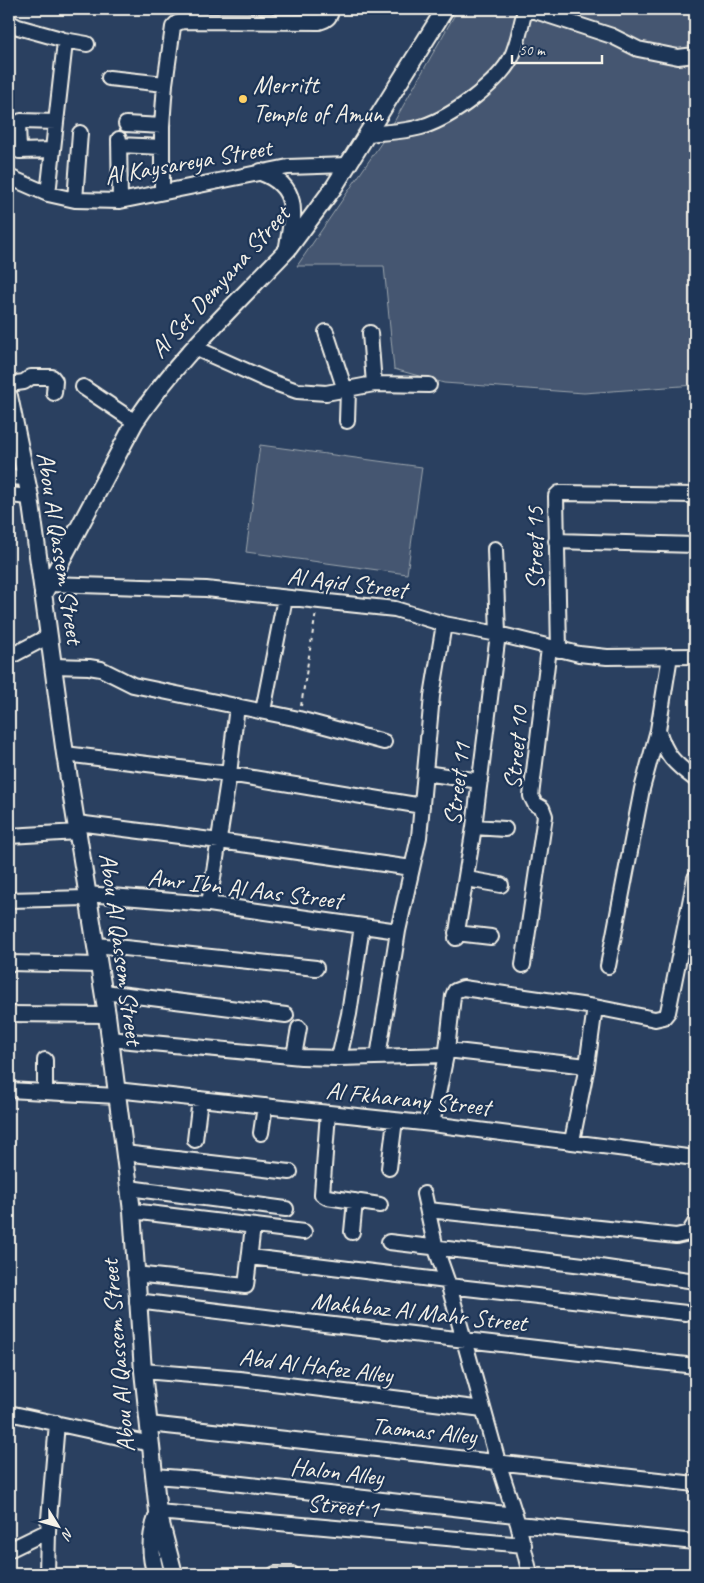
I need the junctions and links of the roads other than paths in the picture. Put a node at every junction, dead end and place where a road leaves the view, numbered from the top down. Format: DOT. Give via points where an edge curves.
graph roads {
  1 [pos="331,9"];
  2 [pos="445,9"];
  3 [pos="9,22"];
  4 [pos="64,40"];
  5 [pos="87,44"];
  6 [pos="695,55"];
  7 [pos="109,78"];
  8 [pos="165,84"];
  9 [pos="56,122"];
  10 [pos="126,124"];
  11 [pos="162,126"];
  12 [pos="80,133"];
  13 [pos="367,134"];
  14 [pos="162,147"];
  15 [pos="53,150"];
  16 [pos="348,165"];
  17 [pos="261,172"];
  18 [pos="9,177"];
  19 [pos="162,192"];
  20 [pos="48,194"];
  21 [pos="75,200"];
  22 [pos="120,201"];
  23 [pos="288,249"];
  24 [pos="326,332"];
  25 [pos="370,333"];
  26 [pos="195,348"];
  27 [pos="9,384"];
  28 [pos="374,384"];
  29 [pos="429,385"];
  30 [pos="83,387"];
  31 [pos="346,390"];
  32 [pos="54,393"];
  33 [pos="9,396"];
  34 [pos="347,421"];
  35 [pos="135,422"];
  36 [pos="9,477"];
  37 [pos="26,478"];
  38 [pos="9,495"];
  39 [pos="695,495"];
  40 [pos="30,497"];
  41 [pos="556,541"];
  42 [pos="695,545"];
  43 [pos="495,549"];
  44 [pos="46,589"];
  45 [pos="285,598"];
  46 [pos="444,624"];
  47 [pos="498,634"];
  48 [pos="49,636"];
  49 [pos="554,649"];
  50 [pos="670,656"];
  51 [pos="695,656"];
  52 [pos="9,657"];
  53 [pos="53,666"];
  54 [pos="237,706"];
  55 [pos="262,711"];
  56 [pos="658,730"];
  57 [pos="384,742"];
  58 [pos="65,754"];
  59 [pos="425,773"];
  60 [pos="229,774"];
  61 [pos="695,779"];
  62 [pos="480,780"];
  63 [pos="422,806"];
  64 [pos="474,827"];
  65 [pos="78,828"];
  66 [pos="504,829"];
  67 [pos="9,836"];
  68 [pos="219,840"];
  69 [pos="412,868"];
  70 [pos="695,878"];
  71 [pos="466,879"];
  72 [pos="501,884"];
  73 [pos="87,896"];
  74 [pos="9,900"];
  75 [pos="209,904"];
  76 [pos="362,926"];
  77 [pos="398,931"];
  78 [pos="491,937"];
  79 [pos="96,945"];
  80 [pos="9,963"];
  81 [pos="99,965"];
  82 [pos="523,965"];
  83 [pos="608,966"];
  84 [pos="316,968"];
  85 [pos="104,992"];
  86 [pos="595,1007"];
  87 [pos="9,1014"];
  88 [pos="107,1015"];
  89 [pos="286,1015"];
  90 [pos="299,1028"];
  91 [pos="110,1039"];
  92 [pos="447,1053"];
  93 [pos="294,1056"];
  94 [pos="378,1057"];
  95 [pos="339,1058"];
  96 [pos="45,1060"];
  97 [pos="587,1066"];
  98 [pos="9,1090"];
  99 [pos="45,1092"];
  100 [pos="116,1093"];
  101 [pos="200,1099"];
  102 [pos="265,1106"];
  103 [pos="328,1113"];
  104 [pos="395,1120"];
  105 [pos="432,1124"];
  106 [pos="261,1133"];
  107 [pos="195,1140"];
  108 [pos="572,1141"];
  109 [pos="124,1153"];
  110 [pos="695,1158"];
  111 [pos="389,1168"];
  112 [pos="290,1172"];
  113 [pos="129,1188"];
  114 [pos="424,1194"];
  115 [pos="355,1201"];
  116 [pos="380,1205"];
  117 [pos="286,1209"];
  118 [pos="428,1210"];
  119 [pos="132,1211"];
  120 [pos="695,1223"];
  121 [pos="253,1226"];
  122 [pos="304,1232"];
  123 [pos="352,1232"];
  124 [pos="390,1242"];
  125 [pos="436,1248"];
  126 [pos="250,1258"];
  127 [pos="135,1274"];
  128 [pos="695,1281"];
  129 [pos="448,1283"];
  130 [pos="137,1301"];
  131 [pos="686,1313"];
  132 [pos="463,1340"];
  133 [pos="695,1366"];
  134 [pos="143,1371"];
  135 [pos="483,1409"];
  136 [pos="9,1413"];
  137 [pos="57,1423"];
  138 [pos="149,1424"];
  139 [pos="151,1444"];
  140 [pos="498,1462"];
  141 [pos="154,1476"];
  142 [pos="695,1484"];
  143 [pos="158,1512"];
  144 [pos="516,1519"];
  145 [pos="48,1531"];
  146 [pos="695,1542"];
  147 [pos="524,1546"];
  148 [pos="9,1550"];
  149 [pos="47,1574"];
  150 [pos="156,1574"];
  151 [pos="174,1574"];
  152 [pos="275,1574"];
  153 [pos="292,1574"];
  154 [pos="530,1574"];
  1 -- 8 [label="street" via="329,17 319,22 177,23 173,27"];
  2 -- 13 [label="street, Al Set Demyana Street"];
  3 -- 4 [label="street"];
  4 -- 5 [label="street"];
  4 -- 9 [label="street"];
  6 -- 13 [label="street" via="678,57 638,48 612,36 529,9 524,14 512,57 487,88 426,126"];
  7 -- 8 [label="street"];
  8 -- 11 [label="street"];
  9 -- 15 [label="street"];
  9 -- 15 [label="street" via="21,121 18,124 20,151"];
  10 -- 11 [label="street"];
  11 -- 14 [label="street"];
  12 -- 21 [label="street"];
  13 -- 16 [label="street, Al Set Demyana Street"];
  14 -- 19 [label="street"];
  14 -- 22 [label="street" via="119,142"];
  15 -- 20 [label="street"];
  16 -- 17 [label="street, Al Kaysareya Street" via="288,167"];
  16 -- 23 [label="street, Al Set Demyana Street"];
  17 -- 19 [label="street, Al Kaysareya Street"];
  17 -- 23 [label="street" via="280,182 292,200"];
  18 -- 20 [label="street, Al Kaysareya Street"];
  19 -- 22 [label="street, Al Kaysareya Street"];
  20 -- 21 [label="street, Al Kaysareya Street"];
  21 -- 22 [label="street, Al Kaysareya Street"];
  23 -- 26 [label="street, Al Set Demyana Street"];
  24 -- 31 [label="street"];
  25 -- 28 [label="street"];
  26 -- 31 [label="street" via="282,387 311,393"];
  26 -- 35 [label="street, Al Set Demyana Street" via="173,371"];
  27 -- 32 [label="street" via="24,382 31,377 52,377"];
  28 -- 29 [label="street"];
  28 -- 31 [label="street"];
  30 -- 35 [label="street"];
  31 -- 34 [label="street"];
  33 -- 37 [label="street, Abou Al Qassem Street"];
  35 -- 44 [label="street, Al Set Demyana Street"];
  36 -- 37 [label="street"];
  37 -- 40 [label="street, Abou Al Qassem Street"];
  38 -- 40 [label="street"];
  39 -- 41 [label="street, Street 15" via="559,493 555,501"];
  40 -- 44 [label="street, Abou Al Qassem Street"];
  41 -- 42 [label="street"];
  41 -- 49 [label="street, Street 15"];
  43 -- 47 [label="street, Street 11"];
  44 -- 45 [label="street, Al Aqid Street" via="206,589"];
  44 -- 48 [label="street, Abou Al Qassem Street"];
  45 -- 46 [label="street, Al Aqid Street" via="403,610"];
  45 -- 55 [label="street"];
  46 -- 47 [label="street, Al Aqid Street"];
  46 -- 59 [label="street" via="432,696"];
  47 -- 49 [label="street, Al Aqid Street"];
  47 -- 62 [label="street, Street 11"];
  48 -- 52 [label="street"];
  48 -- 53 [label="street, Abou Al Qassem Street"];
  49 -- 50 [label="street, Al Aqid Street" via="607,657"];
  49 -- 82 [label="street, Street 10" via="531,796 542,808 544,816"];
  50 -- 51 [label="street, Al Aqid Street"];
  50 -- 56 [label="street"];
  53 -- 54 [label="street" via="89,667 133,685"];
  53 -- 58 [label="street, Abou Al Qassem Street"];
  54 -- 55 [label="street"];
  54 -- 60 [label="street"];
  55 -- 57 [label="street"];
  56 -- 61 [label="street" via="663,747 674,762"];
  56 -- 83 [label="street" via="642,789"];
  58 -- 60 [label="street"];
  58 -- 65 [label="street, Abou Al Qassem Street"];
  59 -- 62 [label="street"];
  59 -- 63 [label="street"];
  60 -- 63 [label="street"];
  60 -- 68 [label="street"];
  62 -- 64 [label="street, Street 11"];
  63 -- 69 [label="street"];
  64 -- 66 [label="street"];
  64 -- 71 [label="street, Street 11"];
  65 -- 67 [label="street"];
  65 -- 68 [label="street"];
  65 -- 73 [label="street, Abou Al Qassem Street"];
  68 -- 69 [label="street"];
  68 -- 75 [label="street"];
  69 -- 77 [label="street"];
  70 -- 86 [label="street" via="666,1015 658,1019"];
  71 -- 72 [label="street"];
  71 -- 78 [label="street, Street 11" via="456,936"];
  73 -- 74 [label="street, Amr Ibn Al Aas Street"];
  73 -- 75 [label="street, Amr Ibn Al Aas Street"];
  73 -- 79 [label="street, Abou Al Qassem Street"];
  75 -- 76 [label="street, Amr Ibn Al Aas Street"];
  76 -- 77 [label="street, Amr Ibn Al Aas Street"];
  76 -- 95 [label="street"];
  77 -- 94 [label="street"];
  79 -- 81 [label="street, Abou Al Qassem Street"];
  79 -- 84 [label="street"];
  80 -- 81 [label="street"];
  81 -- 85 [label="street, Abou Al Qassem Street"];
  85 -- 88 [label="street, Abou Al Qassem Street"];
  85 -- 89 [label="street"];
  86 -- 92 [label="street" via="463,988 455,991 453,996"];
  86 -- 97 [label="street"];
  87 -- 88 [label="street"];
  88 -- 91 [label="street, Abou Al Qassem Street"];
  90 -- 93 [label="street"];
  91 -- 93 [label="street"];
  91 -- 100 [label="street, Abou Al Qassem Street"];
  92 -- 94 [label="street"];
  92 -- 97 [label="street"];
  92 -- 105 [label="street"];
  93 -- 95 [label="street"];
  94 -- 95 [label="street"];
  96 -- 99 [label="street"];
  97 -- 108 [label="street"];
  98 -- 99 [label="street, Al Fkharany Street"];
  99 -- 100 [label="street, Al Fkharany Street"];
  100 -- 101 [label="street, Al Fkharany Street"];
  100 -- 109 [label="street, Abou Al Qassem Street"];
  101 -- 102 [label="street, Al Fkharany Street"];
  101 -- 107 [label="street"];
  102 -- 103 [label="street, Al Fkharany Street"];
  102 -- 106 [label="street"];
  103 -- 104 [label="street, Al Fkharany Street"];
  103 -- 115 [label="street" via="322,1194"];
  104 -- 105 [label="street, Al Fkharany Street"];
  104 -- 111 [label="street"];
  105 -- 108 [label="street, Al Fkharany Street"];
  108 -- 110 [label="street, Al Fkharany Street"];
  109 -- 112 [label="street"];
  109 -- 113 [label="street, Abou Al Qassem Street"];
  113 -- 117 [label="street"];
  113 -- 119 [label="street, Abou Al Qassem Street"];
  114 -- 118 [label="street"];
  115 -- 116 [label="street"];
  115 -- 123 [label="street"];
  118 -- 120 [label="street" via="676,1236 689,1233"];
  118 -- 125 [label="street"];
  119 -- 121 [label="street"];
  119 -- 127 [label="street, Abou Al Qassem Street"];
  121 -- 122 [label="street"];
  121 -- 126 [label="street"];
  124 -- 125 [label="street"];
  125 -- 128 [label="street"];
  125 -- 129 [label="street"];
  126 -- 127 [label="street" via="246,1286"];
  126 -- 129 [label="street"];
  127 -- 130 [label="street, Abou Al Qassem Street"];
  129 -- 131 [label="street"];
  129 -- 132 [label="street"];
  130 -- 132 [label="street, Makhbaz Al Mahr Street"];
  130 -- 134 [label="street, Abou Al Qassem Street"];
  132 -- 133 [label="street, Makhbaz Al Mahr Street"];
  132 -- 135 [label="street"];
  134 -- 135 [label="street, Abd Al Hafez Alley" via="240,1379"];
  134 -- 138 [label="street, Abou Al Qassem Street"];
  135 -- 140 [label="street"];
  136 -- 137 [label="street"];
  137 -- 139 [label="street"];
  137 -- 145 [label="street"];
  138 -- 139 [label="street, Abou Al Qassem Street"];
  138 -- 140 [label="street, Taomas Alley"];
  139 -- 141 [label="street, Abou Al Qassem Street"];
  140 -- 142 [label="street, Taomas Alley"];
  140 -- 144 [label="street"];
  141 -- 143 [label="street, Abou Al Qassem Street"];
  141 -- 144 [label="street, Halon Alley"];
  143 -- 147 [label="street, Street 1"];
  143 -- 150 [label="street, Abou Al Qassem Street" via="151,1545"];
  143 -- 151 [label="street, Abou Al Qassem Street"];
  144 -- 146 [label="street, Halon Alley"];
  144 -- 147 [label="street"];
  145 -- 148 [label="street"];
  145 -- 149 [label="street"];
  147 -- 154 [label="street"];
  152 -- 153 [label="street"];
}
